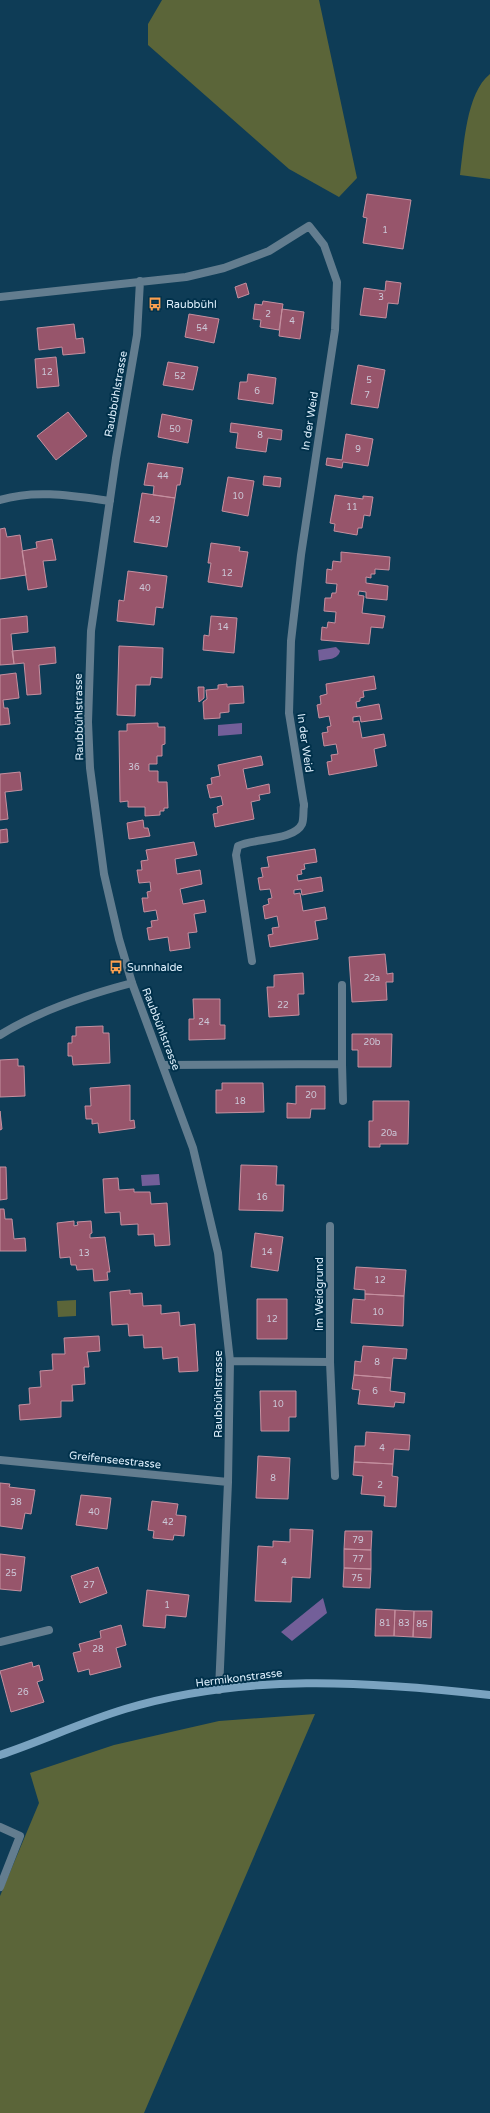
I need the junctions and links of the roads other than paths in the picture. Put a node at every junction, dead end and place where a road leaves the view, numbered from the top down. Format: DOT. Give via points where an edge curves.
graph roads {
  1 [pos="140,281"];
  2 [pos="0,297"];
  3 [pos="0,500"];
  4 [pos="110,501"];
  5 [pos="252,961"];
  6 [pos="132,983"];
  7 [pos="342,985"];
  8 [pos="0,1034"];
  9 [pos="342,1064"];
  10 [pos="163,1065"];
  11 [pos="343,1101"];
  12 [pos="330,1226"];
  13 [pos="230,1361"];
  14 [pos="330,1362"];
  15 [pos="0,1460"];
  16 [pos="335,1476"];
  17 [pos="228,1482"];
  18 [pos="49,1630"];
  19 [pos="0,1642"];
  20 [pos="219,1690"];
  21 [pos="490,1695"];
  22 [pos="0,1755"];
  23 [pos="0,1827"];
  24 [pos="0,1887"];
  1 -- 2 [label="street"];
  1 -- 4 [label="street, Raubbühlstrasse" via="137,335"];
  1 -- 5 [label="street, In der Weid" via="186,277 224,268 269,251 309,226 324,245 337,282 335,330 301,555 292,641 289,713 304,805 303,823 297,831 284,836 246,842 238,846 236,855"];
  3 -- 4 [label="street" via="48,494"];
  4 -- 6 [label="street, Raubbühlstrasse" via="92,631 89,684 90,768 104,874"];
  6 -- 8 [label="street" via="105,990 17,1024"];
  6 -- 10 [label="street, Raubbühlstrasse"];
  7 -- 9 [label="street"];
  9 -- 10 [label="street"];
  9 -- 11 [label="street"];
  10 -- 13 [label="street, Raubbühlstrasse" via="193,1148 218,1253"];
  12 -- 14 [label="street, Im Weidgrund"];
  13 -- 14 [label="street"];
  13 -- 17 [label="street, Raubbühlstrasse"];
  14 -- 16 [label="street, Im Weidgrund"];
  15 -- 17 [label="street, Greifenseestrasse"];
  17 -- 20 [label="street, Raubbühlstrasse"];
  18 -- 19 [label="street"];
  20 -- 21 [label="street, Hermikonstrasse" via="286,1683 352,1683"];
  20 -- 22 [label="street, Hermikonstrasse" via="126,1709"];
  23 -- 24 [label="street" via="20,1836"];
}
